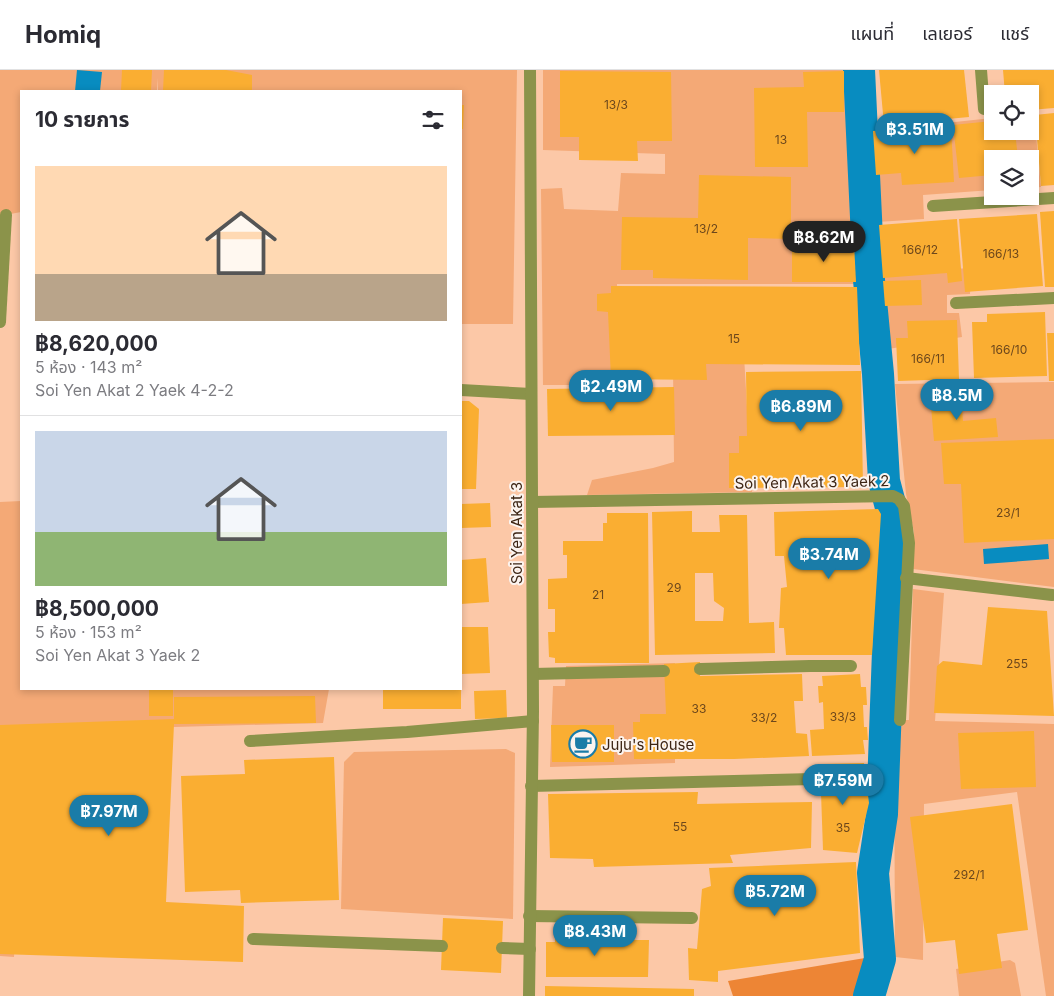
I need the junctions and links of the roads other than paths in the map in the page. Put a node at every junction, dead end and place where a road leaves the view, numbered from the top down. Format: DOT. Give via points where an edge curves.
graph roads {
  1 [pos="530,70"];
  2 [pos="981,70"];
  3 [pos="984,109"];
  4 [pos="1054,198"];
  5 [pos="934,206"];
  6 [pos="6,215"];
  7 [pos="1054,298"];
  8 [pos="956,304"];
  9 [pos="0,322"];
  10 [pos="462,390"];
  11 [pos="531,394"];
  12 [pos="532,502"];
  13 [pos="906,578"];
  14 [pos="1052,595"];
  15 [pos="851,666"];
  16 [pos="700,669"];
  17 [pos="664,671"];
  18 [pos="533,674"];
  19 [pos="900,720"];
  20 [pos="533,721"];
  21 [pos="250,741"];
  22 [pos="813,779"];
  23 [pos="531,786"];
  24 [pos="529,916"];
  25 [pos="692,918"];
  26 [pos="253,939"];
  27 [pos="442,946"];
  28 [pos="502,948"];
  29 [pos="530,949"];
  30 [pos="529,996"];
  1 -- 11 [label="street, Soi Yen Akat 3"];
  2 -- 3 [label="street"];
  4 -- 5 [label="street"];
  6 -- 9 [label="street"];
  7 -- 8 [label="street"];
  10 -- 11 [label="street"];
  11 -- 12 [label="street, Soi Yen Akat 3"];
  12 -- 13 [label="street, Soi Yen Akat 3 Yaek 2" via="899,499 904,506 909,543"];
  12 -- 18 [label="street, Soi Yen Akat 3"];
  13 -- 14 [label="street"];
  13 -- 19 [label="street, Soi Yen Akat 3 Yaek 2"];
  15 -- 16 [label="street"];
  17 -- 18 [label="street"];
  18 -- 20 [label="street, Soi Yen Akat 3"];
  20 -- 21 [label="street"];
  20 -- 23 [label="street, Soi Yen Akat 3"];
  22 -- 23 [label="street"];
  23 -- 24 [label="street, Soi Yen Akat 3"];
  24 -- 25 [label="street"];
  24 -- 29 [label="street, Soi Yen Akat 3"];
  26 -- 27 [label="street"];
  28 -- 29 [label="street"];
  29 -- 30 [label="street, Soi Yen Akat 3"];
}
